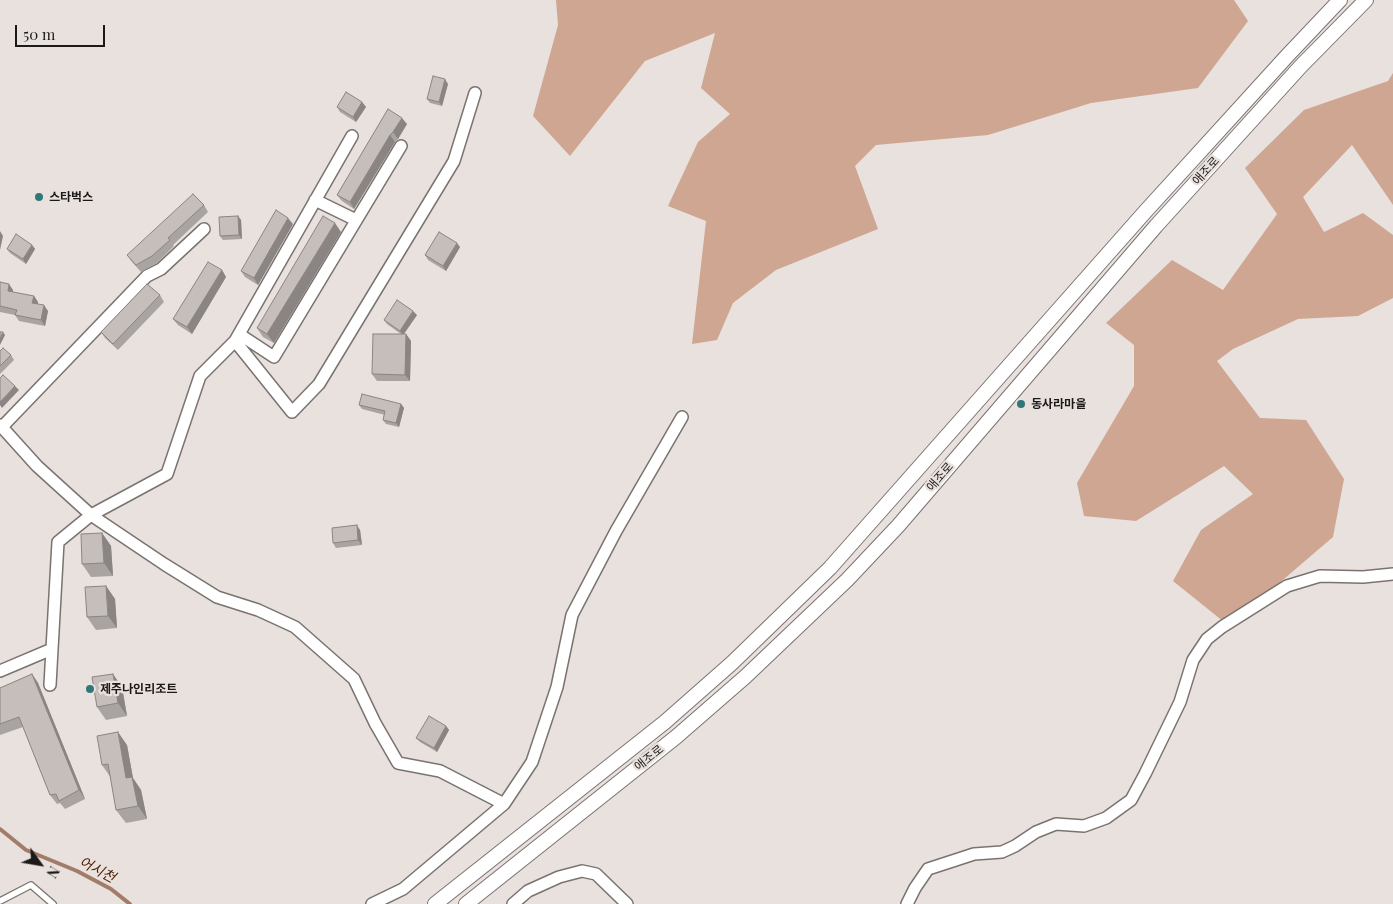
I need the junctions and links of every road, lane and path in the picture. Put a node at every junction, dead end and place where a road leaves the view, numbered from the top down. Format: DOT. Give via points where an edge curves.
graph roads {
  1 [pos="1340,0"];
  2 [pos="1366,0"];
  3 [pos="475,93"];
  4 [pos="352,136"];
  5 [pos="401,146"];
  6 [pos="315,200"];
  7 [pos="356,220"];
  8 [pos="204,229"];
  9 [pos="237,337"];
  10 [pos="682,417"];
  11 [pos="1,426"];
  12 [pos="91,515"];
  13 [pos="1393,574"];
  14 [pos="52,649"];
  15 [pos="0,671"];
  16 [pos="50,685"];
  17 [pos="504,804"];
  18 [pos="0,901"];
  19 [pos="53,904"];
  20 [pos="372,904"];
  21 [pos="435,904"];
  22 [pos="466,904"];
  23 [pos="513,904"];
  24 [pos="627,904"];
  25 [pos="907,904"];
  1 -- 21 [label="street, 애조로" via="1144,213 830,568 732,663 665,722"];
  2 -- 22 [label="street, 애조로" via="1301,66 1156,226 848,580 676,737"];
  3 -- 9 [label="street" via="454,161 319,384 292,412"];
  4 -- 6 [label="street"];
  5 -- 7 [label="street"];
  6 -- 7 [label="street"];
  6 -- 9 [label="street"];
  7 -- 9 [label="street" via="274,357"];
  8 -- 11 [label="street" via="161,269 146,276"];
  9 -- 12 [label="street" via="200,376 167,474"];
  10 -- 17 [label="street" via="572,615 556,687 532,762"];
  11 -- 12 [label="street" via="37,466"];
  12 -- 14 [label="street" via="58,542"];
  12 -- 17 [label="street" via="216,597 258,610 295,627 354,679 398,763 440,771"];
  13 -- 25 [label="street" via="1320,576 1287,586 1222,627 1207,638 1193,660 1180,702 1130,800 1106,818 1084,826 1056,824 1002,852 974,854 928,869"];
  14 -- 15 [label="street"];
  14 -- 16 [label="street"];
  17 -- 20 [label="street" via="403,889"];
  18 -- 19 [label="lane" via="31,885"];
  23 -- 24 [label="street" via="528,892 558,877 582,871 596,874"];
}
